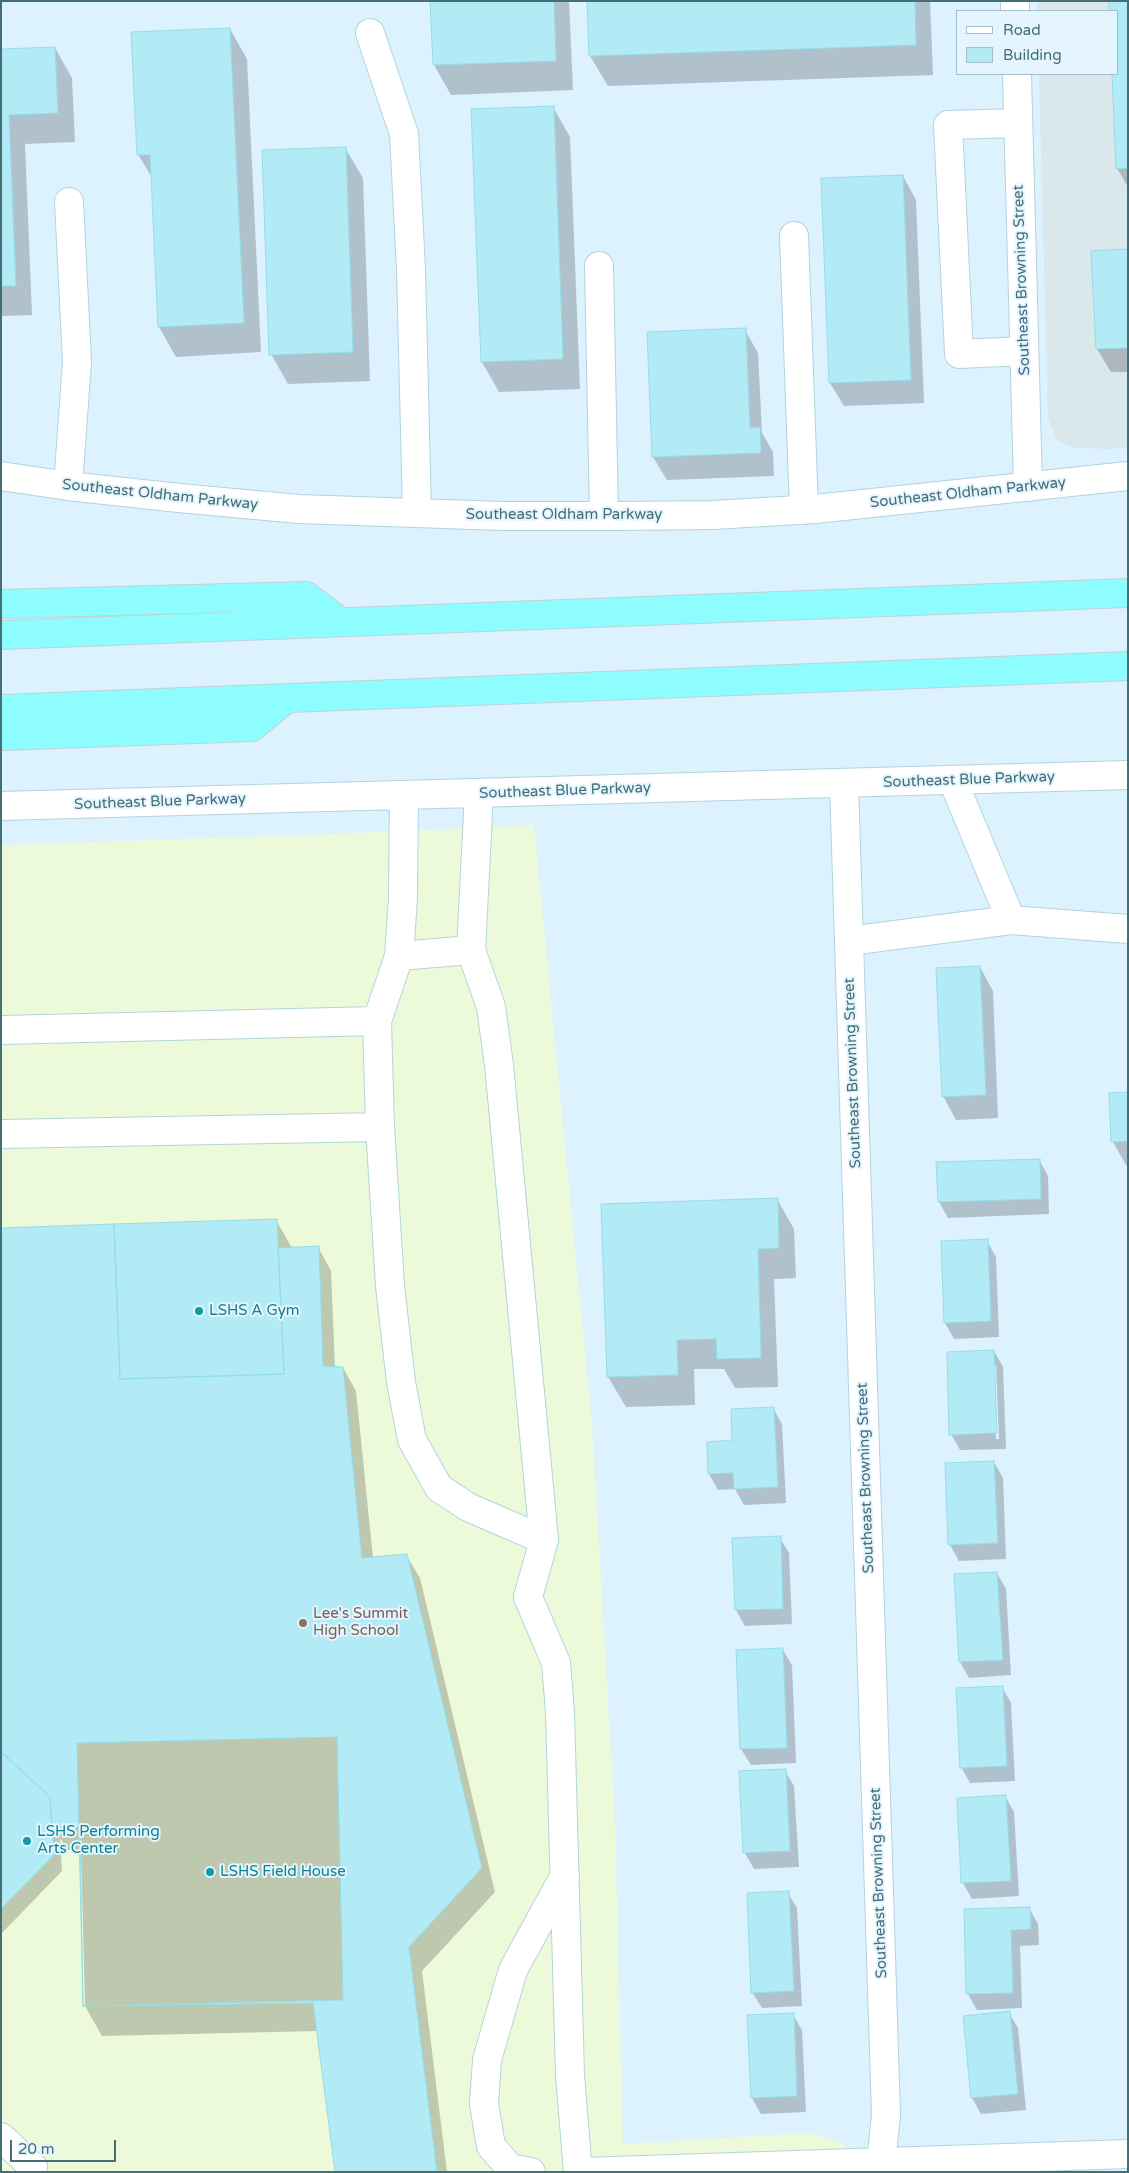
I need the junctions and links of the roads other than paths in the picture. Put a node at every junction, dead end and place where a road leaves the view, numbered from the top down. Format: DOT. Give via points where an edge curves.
graph roads {
  1 [pos="370,33"];
  2 [pos="1017,75"];
  3 [pos="1018,123"];
  4 [pos="69,202"];
  5 [pos="794,236"];
  6 [pos="599,266"];
  7 [pos="1024,351"];
  8 [pos="1,476"];
  9 [pos="1128,476"];
  10 [pos="68,486"];
  11 [pos="1028,487"];
  12 [pos="804,510"];
  13 [pos="416,513"];
  14 [pos="604,516"];
  15 [pos="1128,592"];
  16 [pos="1,604"];
  17 [pos="339,621"];
  18 [pos="1,635"];
  19 [pos="1128,666"];
  20 [pos="287,698"];
  21 [pos="1,709"];
  22 [pos="1,736"];
  23 [pos="1128,775"];
  24 [pos="953,781"];
  25 [pos="844,784"];
  26 [pos="479,794"];
  27 [pos="404,795"];
  28 [pos="1,806"];
  29 [pos="1011,920"];
  30 [pos="1128,929"];
  31 [pos="849,941"];
  32 [pos="471,950"];
  33 [pos="400,956"];
  34 [pos="377,1020"];
  35 [pos="1,1030"];
  36 [pos="380,1127"];
  37 [pos="1,1134"];
  38 [pos="544,1540"];
  39 [pos="565,1874"];
  40 [pos="1,2137"];
  41 [pos="1128,2154"];
  42 [pos="33,2167"];
  43 [pos="880,2168"];
  44 [pos="531,2172"];
  45 [pos="578,2172"];
  46 [pos="583,2172"];
  1 -- 13 [label="street" via="404,134 412,269"];
  2 -- 3 [label="street, Southeast Browning Street"];
  3 -- 7 [label="street, Southeast Browning Street"];
  3 -- 7 [label="street" via="948,125 959,354"];
  4 -- 10 [label="street" via="77,362"];
  5 -- 12 [label="street"];
  6 -- 14 [label="street"];
  7 -- 11 [label="street, Southeast Browning Street"];
  8 -- 10 [label="street, Southeast Oldham Parkway"];
  9 -- 11 [label="street, Southeast Oldham Parkway"];
  10 -- 13 [label="street, Southeast Oldham Parkway" via="299,508"];
  11 -- 12 [label="street, Southeast Oldham Parkway"];
  12 -- 14 [label="street, Southeast Oldham Parkway"];
  13 -- 14 [label="street, Southeast Oldham Parkway"];
  15 -- 17 [label="highway"];
  16 -- 17 [label="highway" via="306,596"];
  17 -- 18 [label="highway"];
  19 -- 20 [label="highway"];
  20 -- 21 [label="highway"];
  20 -- 22 [label="highway" via="252,727"];
  23 -- 24 [label="street, Southeast Blue Parkway"];
  24 -- 25 [label="street, Southeast Blue Parkway"];
  24 -- 29 [label="street"];
  25 -- 26 [label="street, Southeast Blue Parkway"];
  25 -- 31 [label="street, Southeast Browning Street"];
  26 -- 27 [label="street, Southeast Blue Parkway"];
  26 -- 32 [label="street"];
  27 -- 28 [label="street, Southeast Blue Parkway"];
  27 -- 33 [label="street"];
  29 -- 30 [label="street"];
  29 -- 31 [label="street"];
  31 -- 43 [label="street, Southeast Browning Street" via="886,2115"];
  32 -- 33 [label="street"];
  32 -- 38 [label="street" via="491,1007 499,1065"];
  33 -- 34 [label="street"];
  34 -- 35 [label="street"];
  34 -- 36 [label="street"];
  36 -- 37 [label="street"];
  36 -- 38 [label="street" via="390,1286 401,1382 412,1440 440,1488 468,1507"];
  38 -- 39 [label="street" via="528,1596 556,1662"];
  39 -- 44 [label="street" via="513,1970 487,2060 484,2104 490,2146 510,2168"];
  39 -- 45 [label="street" via="570,2075"];
  40 -- 42 [label="street"];
  41 -- 43 [label="street"];
  43 -- 46 [label="street"];
}
